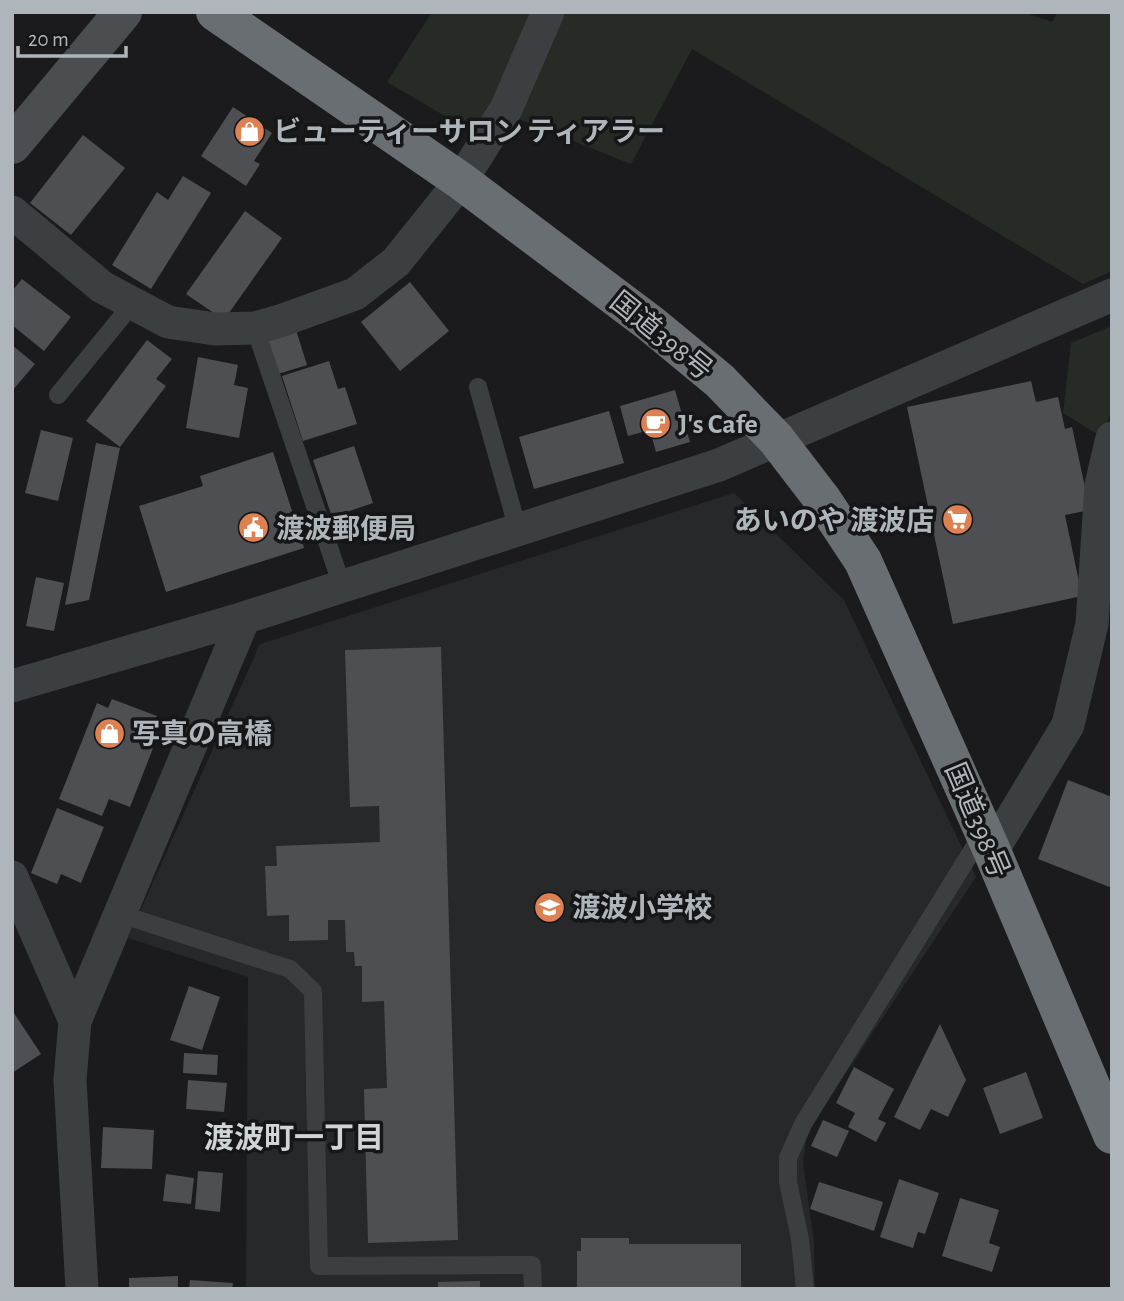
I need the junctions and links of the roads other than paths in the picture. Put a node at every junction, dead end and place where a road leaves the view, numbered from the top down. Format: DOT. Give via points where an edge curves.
graph roads {
  1 [pos="123,12"];
  2 [pos="215,12"];
  3 [pos="548,12"];
  4 [pos="12,145"];
  5 [pos="461,181"];
  6 [pos="12,212"];
  7 [pos="1112,295"];
  8 [pos="133,303"];
  9 [pos="255,328"];
  10 [pos="478,387"];
  11 [pos="58,395"];
  12 [pos="1112,438"];
  13 [pos="776,439"];
  14 [pos="518,530"];
  15 [pos="342,586"];
  16 [pos="244,618"];
  17 [pos="12,686"];
  18 [pos="988,841"];
  19 [pos="12,877"];
  20 [pos="120,914"];
  21 [pos="75,1021"];
  22 [pos="1112,1135"];
  23 [pos="82,1289"];
  24 [pos="533,1289"];
  25 [pos="804,1289"];
  1 -- 4 [label="main road"];
  2 -- 5 [label="highway, 国道398号"];
  3 -- 5 [label="street" via="506,108"];
  5 -- 9 [label="street" via="396,262 355,294"];
  5 -- 13 [label="highway, 国道398号" via="651,324 720,382"];
  6 -- 8 [label="street" via="102,287"];
  7 -- 13 [label="street"];
  8 -- 9 [label="street" via="168,322 215,330"];
  8 -- 11 [label="lane"];
  9 -- 15 [label="lane"];
  10 -- 14 [label="lane"];
  12 -- 18 [label="street" via="1101,485 1092,624 1068,725"];
  13 -- 14 [label="street" via="719,465"];
  13 -- 18 [label="highway, 国道398号" via="863,561"];
  14 -- 15 [label="street"];
  15 -- 16 [label="street"];
  16 -- 17 [label="street"];
  16 -- 20 [label="street"];
  18 -- 22 [label="highway, 国道398号"];
  18 -- 25 [label="lane" via="803,1124 788,1158"];
  19 -- 21 [label="street"];
  20 -- 21 [label="street"];
  20 -- 24 [label="lane" via="290,969 313,991 318,1266 531,1265"];
  21 -- 23 [label="street" via="70,1080"];
}
